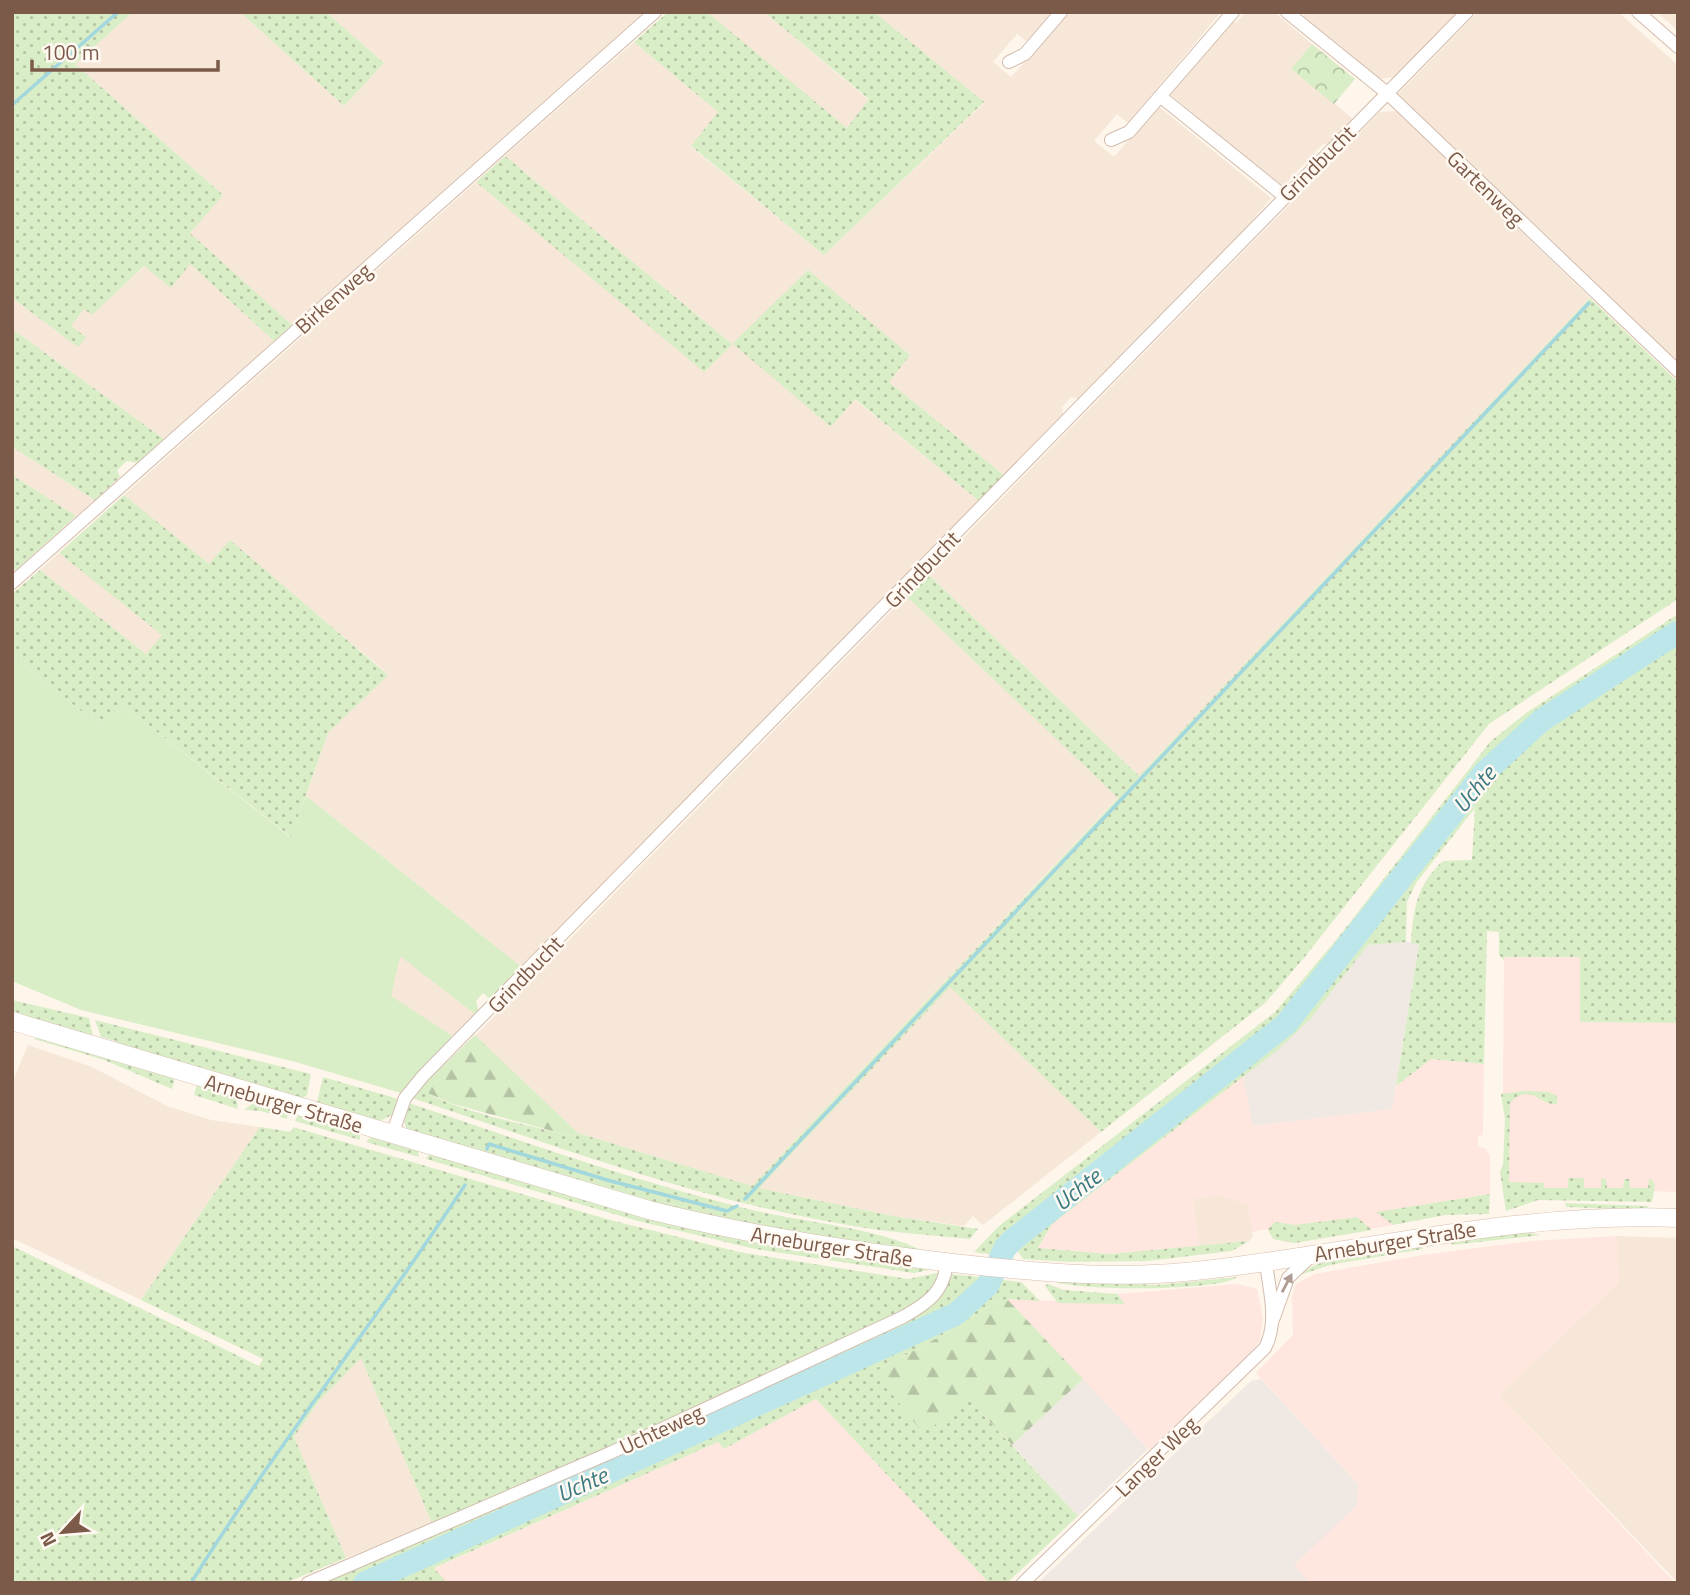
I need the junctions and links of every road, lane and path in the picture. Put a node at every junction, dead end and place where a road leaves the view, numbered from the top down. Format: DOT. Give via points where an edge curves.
graph roads {
  1 [pos="655,12"];
  2 [pos="1061,12"];
  3 [pos="1233,12"];
  4 [pos="1287,12"];
  5 [pos="1467,12"];
  6 [pos="1638,12"];
  7 [pos="1678,47"];
  8 [pos="1009,62"];
  9 [pos="1387,93"];
  10 [pos="1160,96"];
  11 [pos="1111,140"];
  12 [pos="1284,196"];
  13 [pos="1678,370"];
  14 [pos="12,583"];
  15 [pos="12,1021"];
  16 [pos="392,1135"];
  17 [pos="1678,1218"];
  18 [pos="1314,1254"];
  19 [pos="947,1262"];
  20 [pos="1266,1262"];
  21 [pos="1273,1320"];
  22 [pos="308,1583"];
  23 [pos="1023,1583"];
  1 -- 14 [label="street, Birkenweg"];
  2 -- 8 [label="street" via="1025,54"];
  3 -- 10 [label="street"];
  4 -- 9 [label="street, Gartenweg"];
  5 -- 9 [label="street, Grindbucht"];
  6 -- 7 [label="street"];
  9 -- 12 [label="street, Grindbucht"];
  9 -- 13 [label="street, Gartenweg"];
  10 -- 11 [label="street" via="1129,132"];
  10 -- 12 [label="street"];
  12 -- 16 [label="street, Grindbucht" via="414,1085"];
  15 -- 16 [label="main road, Arneburger Straße"];
  16 -- 19 [label="main road, Arneburger Straße" via="716,1227 824,1247"];
  17 -- 18 [label="main road, Arneburger Straße" via="1538,1220"];
  18 -- 20 [label="main road, Arneburger Straße"];
  21 -- 18 [label="street, Langer Weg, one-way" via="1288,1278"];
  19 -- 20 [label="main road, Arneburger Straße" via="1146,1275"];
  19 -- 22 [label="street, Uchteweg" via="946,1279 931,1300 903,1317 610,1453"];
  20 -- 21 [label="street, Langer Weg"];
  21 -- 23 [label="street, Langer Weg" via="1272,1334 1256,1360"];
}
